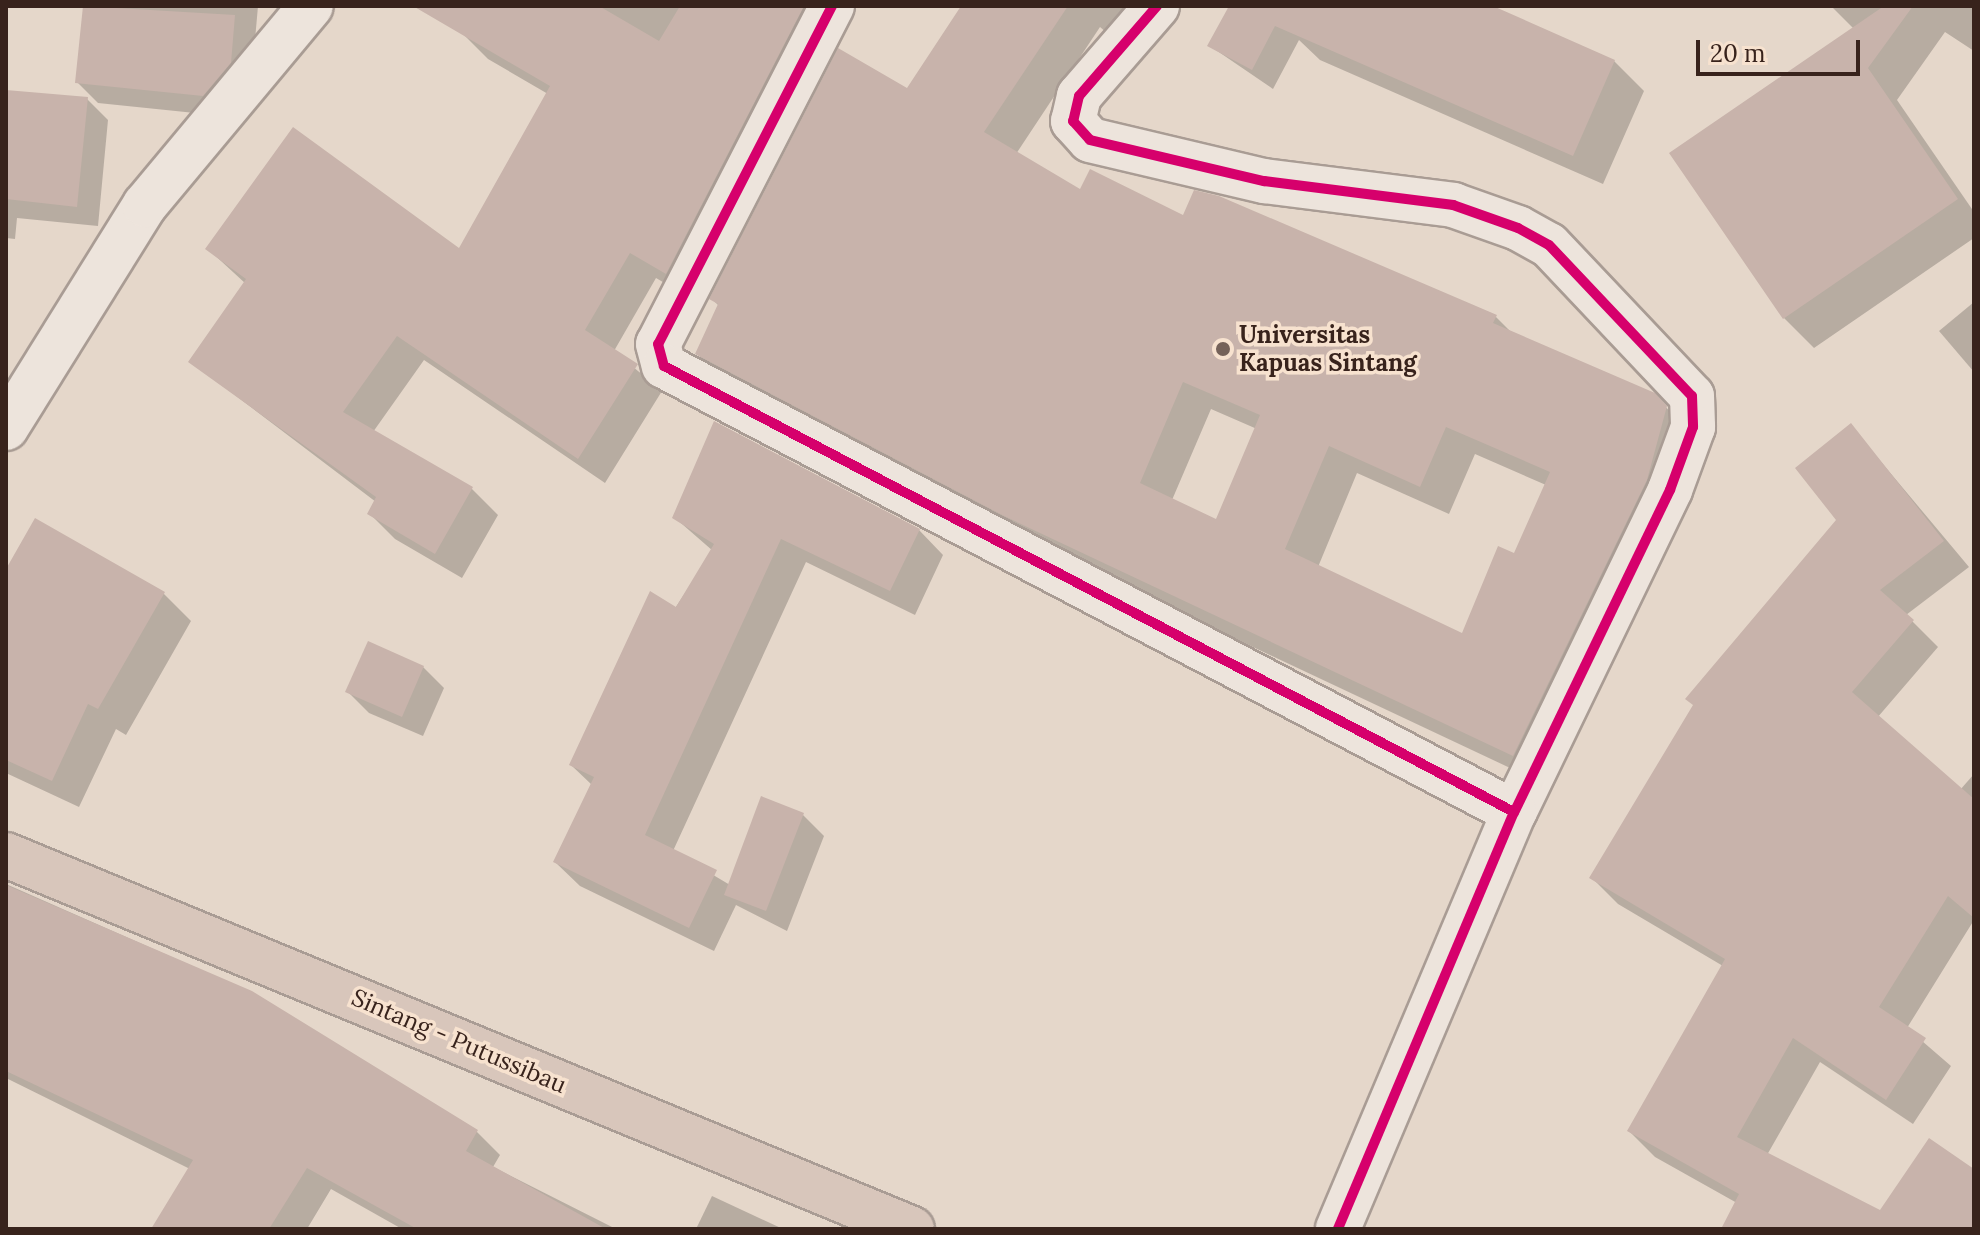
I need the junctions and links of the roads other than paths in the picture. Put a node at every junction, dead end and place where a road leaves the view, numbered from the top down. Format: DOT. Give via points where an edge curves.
graph roads {
  1 [pos="311,6"];
  2 [pos="832,6"];
  3 [pos="1157,6"];
  4 [pos="6,428"];
  5 [pos="1514,812"];
  6 [pos="6,855"];
  7 [pos="912,1229"];
  8 [pos="1338,1229"];
  1 -- 4 [label="street" via="145,205"];
  2 -- 5 [label="street" via="658,344 664,366"];
  3 -- 5 [label="street" via="1079,96 1073,121 1090,140 1264,181 1453,205 1518,228 1549,245 1692,396 1693,427 1670,490"];
  5 -- 8 [label="street"];
  6 -- 7 [label="highway, Sintang - Putussibau"];
}
